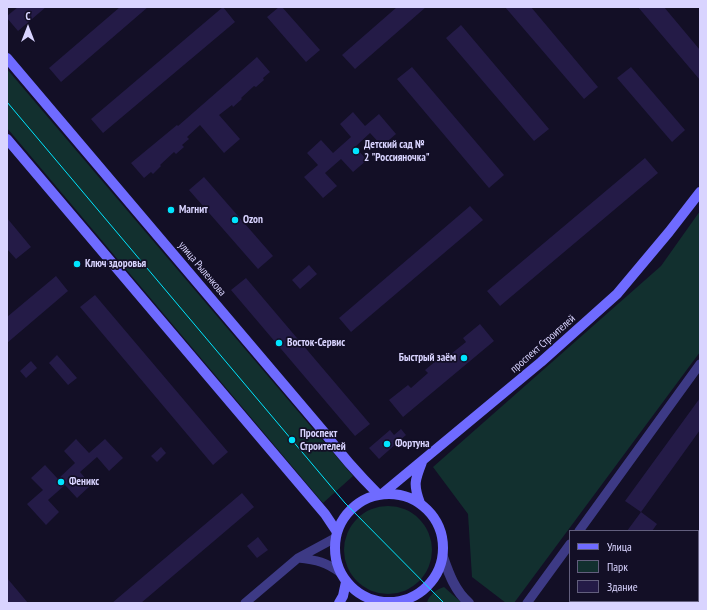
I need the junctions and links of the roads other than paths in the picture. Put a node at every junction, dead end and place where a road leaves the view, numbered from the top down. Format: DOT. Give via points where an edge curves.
graph roads {
  1 [pos="7,58"];
  2 [pos="7,139"];
  3 [pos="700,192"];
  4 [pos="700,364"];
  5 [pos="422,462"];
  6 [pos="381,494"];
  7 [pos="420,504"];
  8 [pos="580,530"];
  9 [pos="336,535"];
  10 [pos="569,545"];
  11 [pos="443,557"];
  12 [pos="298,558"];
  13 [pos="340,573"];
  14 [pos="346,582"];
  15 [pos="246,603"];
  16 [pos="339,603"];
  17 [pos="394,603"];
  18 [pos="469,603"];
  19 [pos="527,603"];
  1 -- 6 [label="main road, улица Рыленкова" via="360,477"];
  2 -- 9 [label="main road" via="325,514"];
  3 -- 5 [label="main road, проспект Строителей" via="617,294"];
  4 -- 8 [label="street"];
  5 -- 6 [label="main road, проспект Строителей"];
  5 -- 7 [label="main road" via="415,490"];
  6 -- 7 [label="main road" via="408,497"];
  6 -- 9 [label="main road" via="364,500 351,509 341,522"];
  7 -- 11 [label="main road" via="431,514 439,527 443,541"];
  9 -- 12 [label="street"];
  9 -- 13 [label="main road" via="334,550"];
  10 -- 19 [label="street"];
  11 -- 17 [label="main road" via="438,573 428,586 411,598"];
  11 -- 18 [label="street" via="460,596"];
  12 -- 13 [label="street" via="329,564"];
  12 -- 15 [label="street"];
  13 -- 14 [label="main road"];
  14 -- 16 [label="main road"];
  14 -- 17 [label="main road" via="359,594 374,601"];
}
